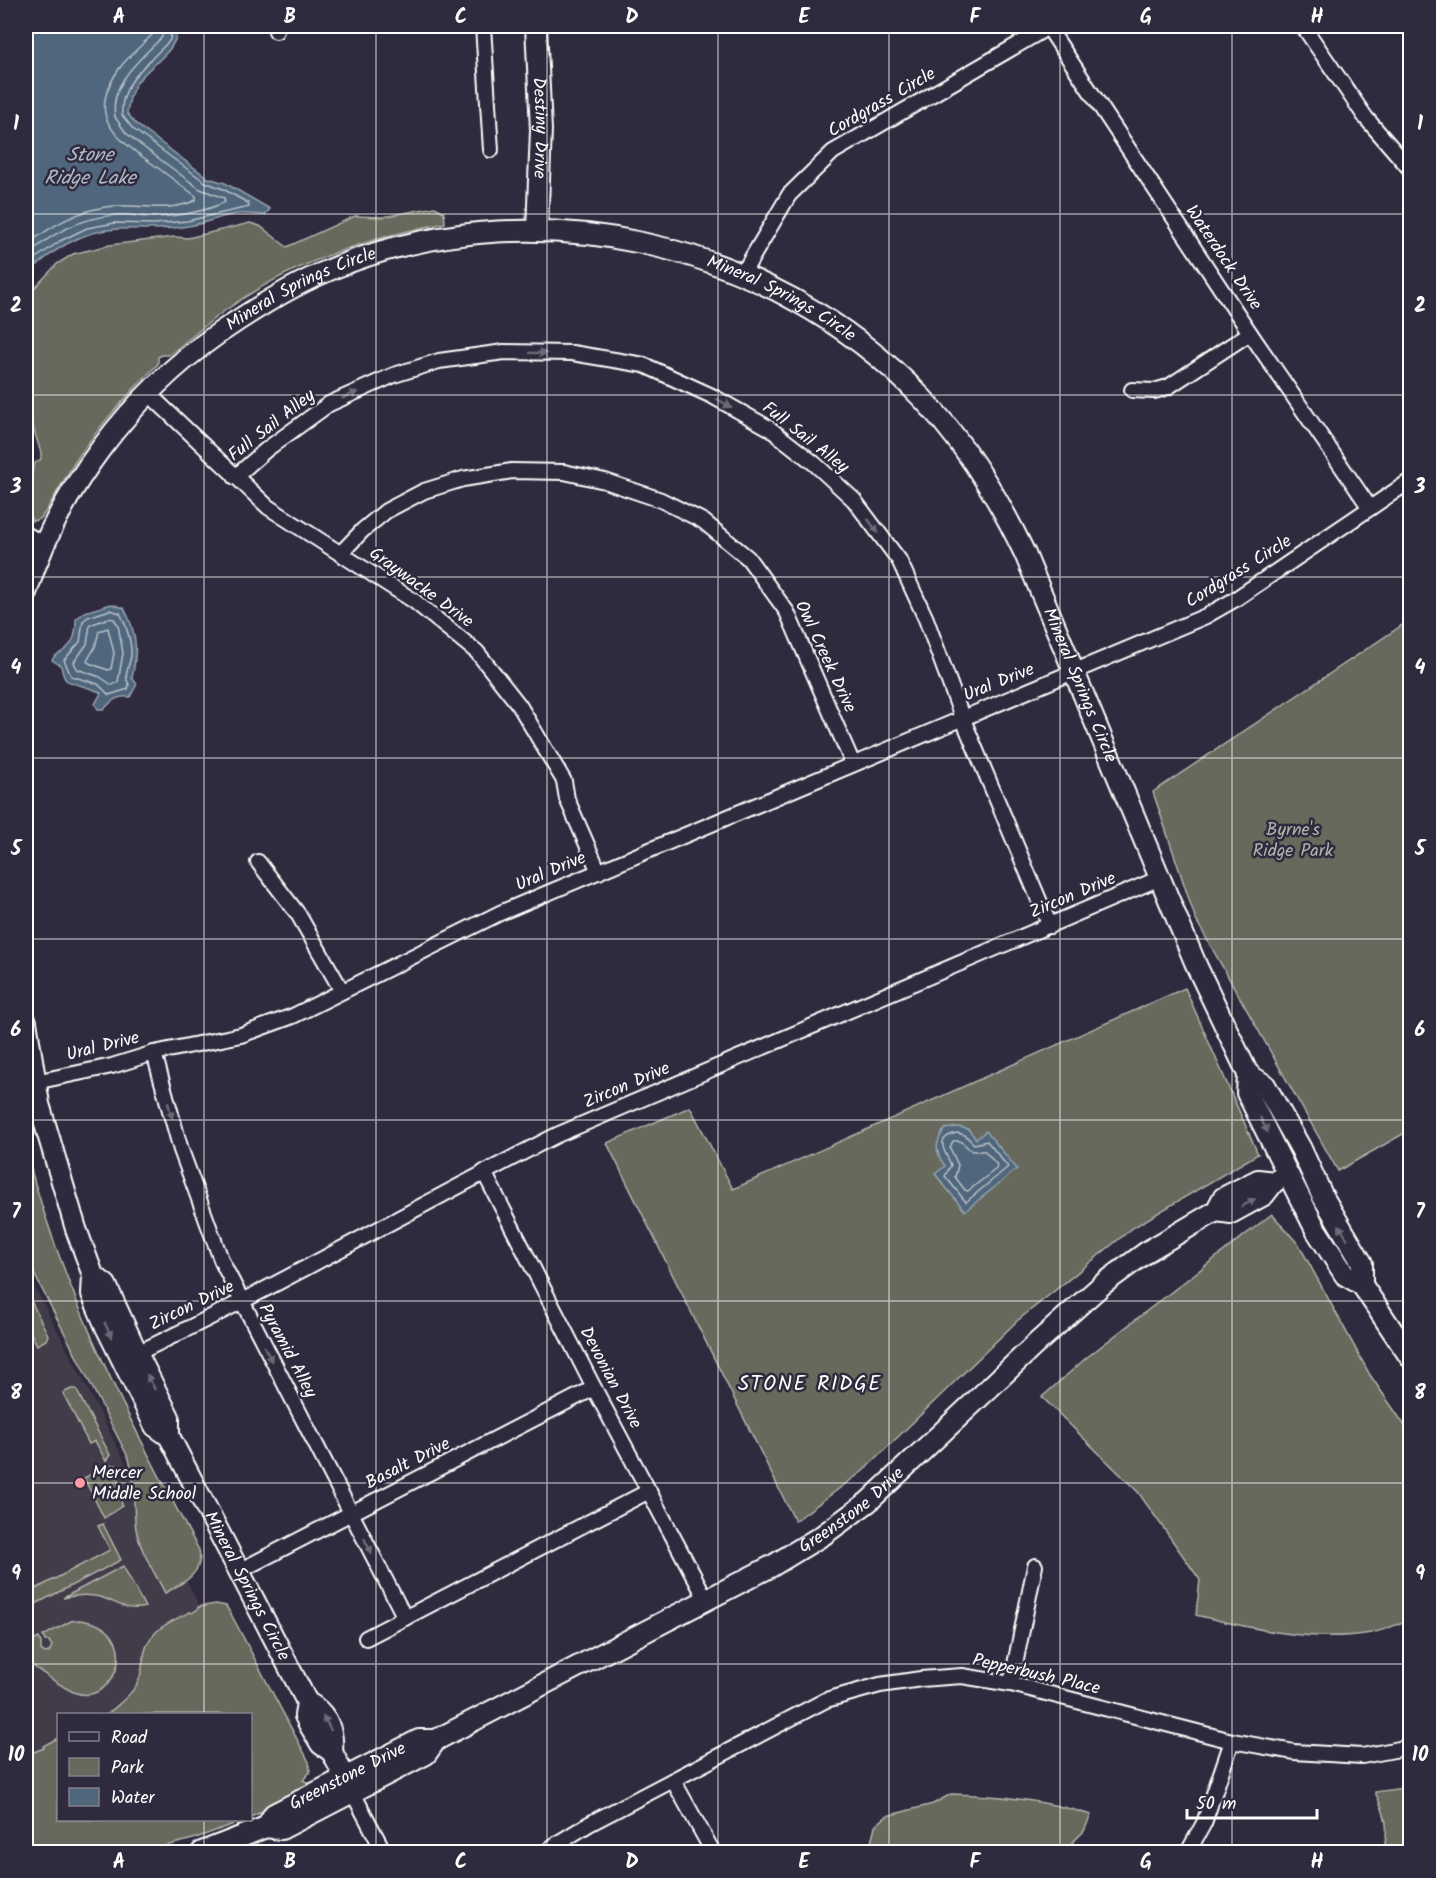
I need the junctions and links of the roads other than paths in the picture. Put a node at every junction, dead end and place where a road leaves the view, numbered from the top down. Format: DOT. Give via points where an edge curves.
graph roads {
  1 [pos="483,26"];
  2 [pos="536,26"];
  3 [pos="1049,26"];
  4 [pos="1303,26"];
  5 [pos="491,150"];
  6 [pos="1410,169"];
  7 [pos="537,230"];
  8 [pos="743,273"];
  9 [pos="1250,333"];
  10 [pos="1132,390"];
  11 [pos="148,393"];
  12 [pos="235,477"];
  13 [pos="1410,481"];
  14 [pos="1370,508"];
  15 [pos="26,534"];
  16 [pos="43,543"];
  17 [pos="341,553"];
  18 [pos="26,593"];
  19 [pos="1075,672"];
  20 [pos="962,717"];
  21 [pos="853,764"];
  22 [pos="258,862"];
  23 [pos="599,872"];
  24 [pos="1160,878"];
  25 [pos="1050,926"];
  26 [pos="342,991"];
  27 [pos="26,1023"];
  28 [pos="154,1053"];
  29 [pos="1248,1074"];
  30 [pos="35,1082"];
  31 [pos="1308,1162"];
  32 [pos="484,1172"];
  33 [pos="1280,1178"];
  34 [pos="1362,1285"];
  35 [pos="241,1302"];
  36 [pos="129,1357"];
  37 [pos="1410,1358"];
  38 [pos="594,1388"];
  39 [pos="649,1491"];
  40 [pos="351,1514"];
  41 [pos="1035,1566"];
  42 [pos="239,1571"];
  43 [pos="706,1599"];
  44 [pos="405,1618"];
  45 [pos="366,1638"];
  46 [pos="1011,1684"];
  47 [pos="1232,1741"];
  48 [pos="1410,1747"];
  49 [pos="673,1780"];
  50 [pos="349,1786"];
  51 [pos="202,1852"];
  52 [pos="384,1852"];
  53 [pos="546,1852"];
  54 [pos="713,1852"];
  55 [pos="1188,1852"];
  1 -- 5 [label="street"];
  2 -- 7 [label="street, Destiny Drive" via="541,130"];
  3 -- 8 [label="street, Cordgrass Circle" via="832,152 789,195"];
  3 -- 9 [label="street, Waterdock Drive"];
  4 -- 6 [label="street" via="1366,118"];
  7 -- 8 [label="street, Mineral Springs Circle" via="650,244"];
  7 -- 11 [label="street, Mineral Springs Circle" via="475,234 403,246 321,273 232,324 199,347"];
  8 -- 19 [label="street, Mineral Springs Circle" via="852,337 896,373 941,419 1002,507"];
  9 -- 10 [label="street" via="1168,387"];
  9 -- 14 [label="street, Waterdock Drive"];
  11 -- 12 [label="street, Graywacke Drive"];
  11 -- 16 [label="street, Mineral Springs Circle" via="105,443"];
  12 -- 17 [label="street, Graywacke Drive" via="268,507"];
  12 -- 20 [label="street, Full Sail Alley, one-way" via="329,404 394,375 439,361 504,352 572,353 644,365 769,428 854,500 898,560 926,619"];
  13 -- 14 [label="street, Cordgrass Circle"];
  14 -- 19 [label="street, Cordgrass Circle" via="1216,611"];
  15 -- 16 [label="street"];
  16 -- 18 [label="street, Mineral Springs Circle"];
  17 -- 21 [label="street, Owl Creek Drive" via="386,511 424,491 463,479 512,471 564,472 661,500 703,521 748,558 787,612"];
  17 -- 23 [label="street, Graywacke Drive" via="414,602 477,652 519,705 564,781 567,799"];
  19 -- 20 [label="street, Ural Drive"];
  19 -- 24 [label="street, Mineral Springs Circle"];
  20 -- 21 [label="street, Ural Drive"];
  20 -- 25 [label="street, Full Sail Alley"];
  21 -- 23 [label="street, Ural Drive"];
  22 -- 26 [label="street" via="298,914"];
  23 -- 26 [label="street, Ural Drive" via="500,913"];
  24 -- 25 [label="street, Zircon Drive"];
  24 -- 29 [label="street, Mineral Springs Circle"];
  25 -- 32 [label="street, Zircon Drive" via="557,1135"];
  26 -- 28 [label="street, Ural Drive" via="294,1016 241,1035"];
  27 -- 30 [label="street, Mineral Springs Circle"];
  28 -- 30 [label="street, Ural Drive"];
  28 -- 35 [label="street, Pyramid Alley, one-way" via="181,1150"];
  29 -- 31 [label="street, Mineral Springs Circle" via="1265,1085"];
  29 -- 33 [label="street, Mineral Springs Circle, one-way" via="1247,1093"];
  30 -- 36 [label="street, Mineral Springs Circle" via="59,1174 93,1275 106,1284"];
  31 -- 33 [label="street, Greenstone Drive"];
  34 -- 31 [label="street, Mineral Springs Circle, one-way" via="1362,1263"];
  32 -- 35 [label="street, Zircon Drive"];
  32 -- 38 [label="street, Devonian Drive"];
  33 -- 34 [label="street, Mineral Springs Circle" via="1345,1275"];
  33 -- 43 [label="street, Greenstone Drive" via="1264,1195 1231,1213 1216,1211 1148,1251 1089,1295 854,1513 798,1551"];
  34 -- 37 [label="street"];
  35 -- 36 [label="street, Zircon Drive"];
  35 -- 40 [label="street, Pyramid Alley, one-way"];
  36 -- 42 [label="street, Mineral Springs Circle" via="169,1417 169,1436"];
  38 -- 39 [label="street, Devonian Drive"];
  38 -- 40 [label="street, Basalt Drive"];
  39 -- 43 [label="street, Devonian Drive"];
  39 -- 44 [label="street"];
  40 -- 42 [label="street, Basalt Drive"];
  40 -- 44 [label="street, Pyramid Alley, one-way"];
  41 -- 46 [label="street"];
  42 -- 50 [label="street, Mineral Springs Circle" via="307,1702 320,1709 333,1735 332,1752"];
  43 -- 50 [label="street, Greenstone Drive" via="436,1740 418,1740"];
  44 -- 45 [label="street"];
  46 -- 47 [label="street, Pepperbush Place"];
  46 -- 49 [label="street, Pepperbush Place" via="962,1676 921,1679 826,1700"];
  47 -- 48 [label="street, Pepperbush Place" via="1329,1755 1362,1756"];
  47 -- 55 [label="street" via="1204,1823"];
  49 -- 53 [label="street, Pepperbush Place" via="579,1829"];
  49 -- 54 [label="street"];
  50 -- 51 [label="street, Greenstone Drive" via="281,1829 266,1827"];
  50 -- 52 [label="street"];
}
